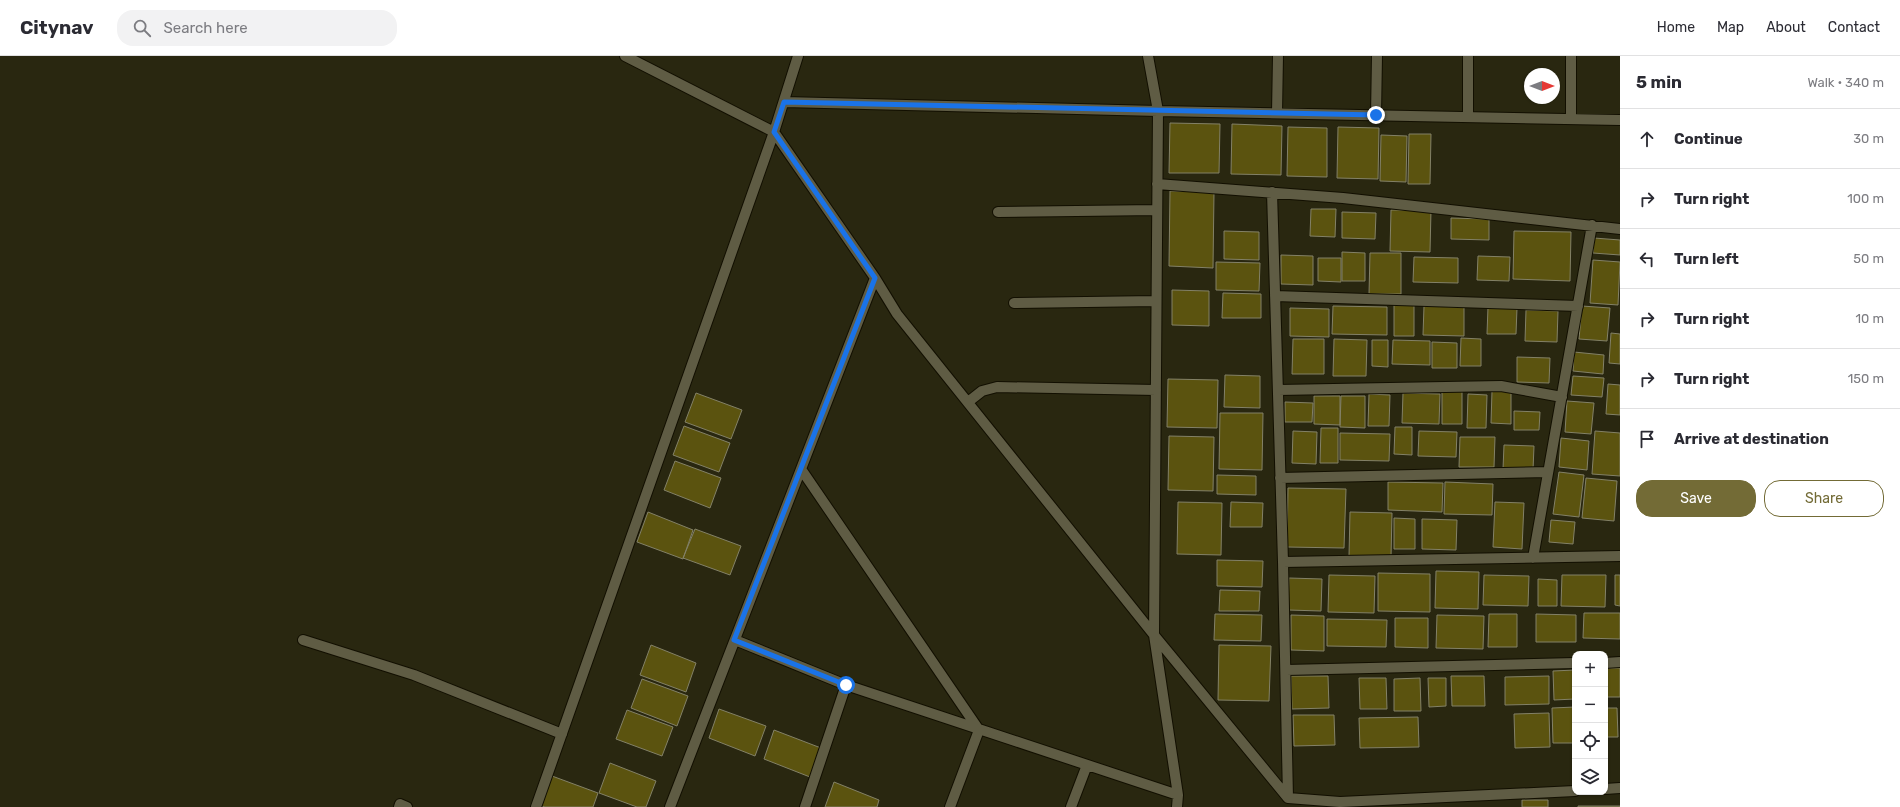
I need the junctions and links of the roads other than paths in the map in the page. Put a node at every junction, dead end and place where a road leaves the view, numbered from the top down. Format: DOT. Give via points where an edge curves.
graph roads {
  1 [pos="625,56"];
  2 [pos="798,56"];
  3 [pos="1148,56"];
  4 [pos="1278,56"];
  5 [pos="1377,56"];
  6 [pos="1468,56"];
  7 [pos="1571,56"];
  8 [pos="784,102"];
  9 [pos="1158,110"];
  10 [pos="1277,113"];
  11 [pos="1376,115"];
  12 [pos="1468,117"];
  13 [pos="1571,119"];
  14 [pos="1620,120"];
  15 [pos="774,132"];
  16 [pos="1157,184"];
  17 [pos="1272,192"];
  18 [pos="1157,210"];
  19 [pos="998,212"];
  20 [pos="1592,225"];
  21 [pos="1620,229"];
  22 [pos="875,278"];
  23 [pos="1275,296"];
  24 [pos="1156,301"];
  25 [pos="1014,303"];
  26 [pos="1578,306"];
  27 [pos="1156,390"];
  28 [pos="1278,390"];
  29 [pos="1562,397"];
  30 [pos="968,402"];
  31 [pos="801,469"];
  32 [pos="1548,472"];
  33 [pos="1280,478"];
  34 [pos="1620,556"];
  35 [pos="1533,558"];
  36 [pos="1283,562"];
  37 [pos="1154,636"];
  38 [pos="303,640"];
  39 [pos="734,640"];
  40 [pos="1620,662"];
  41 [pos="1572,663"];
  42 [pos="1608,663"];
  43 [pos="1286,670"];
  44 [pos="846,685"];
  45 [pos="980,730"];
  46 [pos="562,734"];
  47 [pos="1087,765"];
  48 [pos="1620,788"];
  49 [pos="1608,789"];
  50 [pos="1572,791"];
  51 [pos="1178,795"];
  52 [pos="1288,798"];
  53 [pos="1301,803"];
  54 [pos="399,807"];
  55 [pos="407,807"];
  56 [pos="536,807"];
  57 [pos="670,807"];
  58 [pos="804,807"];
  59 [pos="950,807"];
  60 [pos="1071,807"];
  61 [pos="1177,807"];
  1 -- 15 [label="street"];
  2 -- 8 [label="street"];
  3 -- 9 [label="street"];
  4 -- 10 [label="street"];
  5 -- 11 [label="street"];
  6 -- 12 [label="street"];
  7 -- 13 [label="street"];
  8 -- 9 [label="street"];
  8 -- 15 [label="street"];
  9 -- 10 [label="street"];
  9 -- 16 [label="street"];
  10 -- 11 [label="street"];
  11 -- 12 [label="street"];
  12 -- 13 [label="street"];
  13 -- 14 [label="street"];
  15 -- 22 [label="street"];
  15 -- 46 [label="street"];
  16 -- 17 [label="street"];
  16 -- 18 [label="street"];
  17 -- 20 [label="street"];
  17 -- 23 [label="street"];
  18 -- 19 [label="street"];
  18 -- 24 [label="street"];
  20 -- 21 [label="street"];
  20 -- 26 [label="street"];
  22 -- 30 [label="street" via="897,314"];
  22 -- 31 [label="street"];
  23 -- 26 [label="street"];
  23 -- 28 [label="street"];
  24 -- 25 [label="street"];
  24 -- 27 [label="street"];
  26 -- 29 [label="street"];
  27 -- 30 [label="street" via="997,387 982,392"];
  27 -- 37 [label="street"];
  28 -- 29 [label="street" via="1501,386"];
  28 -- 33 [label="street"];
  29 -- 32 [label="street"];
  30 -- 37 [label="street"];
  31 -- 39 [label="street"];
  31 -- 45 [label="street"];
  32 -- 33 [label="street"];
  32 -- 35 [label="street"];
  33 -- 36 [label="street"];
  34 -- 35 [label="street"];
  35 -- 36 [label="street"];
  36 -- 43 [label="street"];
  37 -- 51 [label="street"];
  37 -- 52 [label="street"];
  38 -- 46 [label="street" via="414,675"];
  39 -- 44 [label="street"];
  39 -- 57 [label="street"];
  40 -- 42 [label="street"];
  41 -- 43 [label="street"];
  43 -- 52 [label="street"];
  44 -- 45 [label="street"];
  44 -- 58 [label="street"];
  45 -- 47 [label="street"];
  45 -- 59 [label="street"];
  46 -- 56 [label="street"];
  47 -- 51 [label="street"];
  47 -- 60 [label="street"];
  48 -- 49 [label="street"];
  50 -- 53 [label="street"];
  51 -- 61 [label="street"];
  52 -- 53 [label="street"];
  54 -- 55 [label="street" via="400,804"];
}
